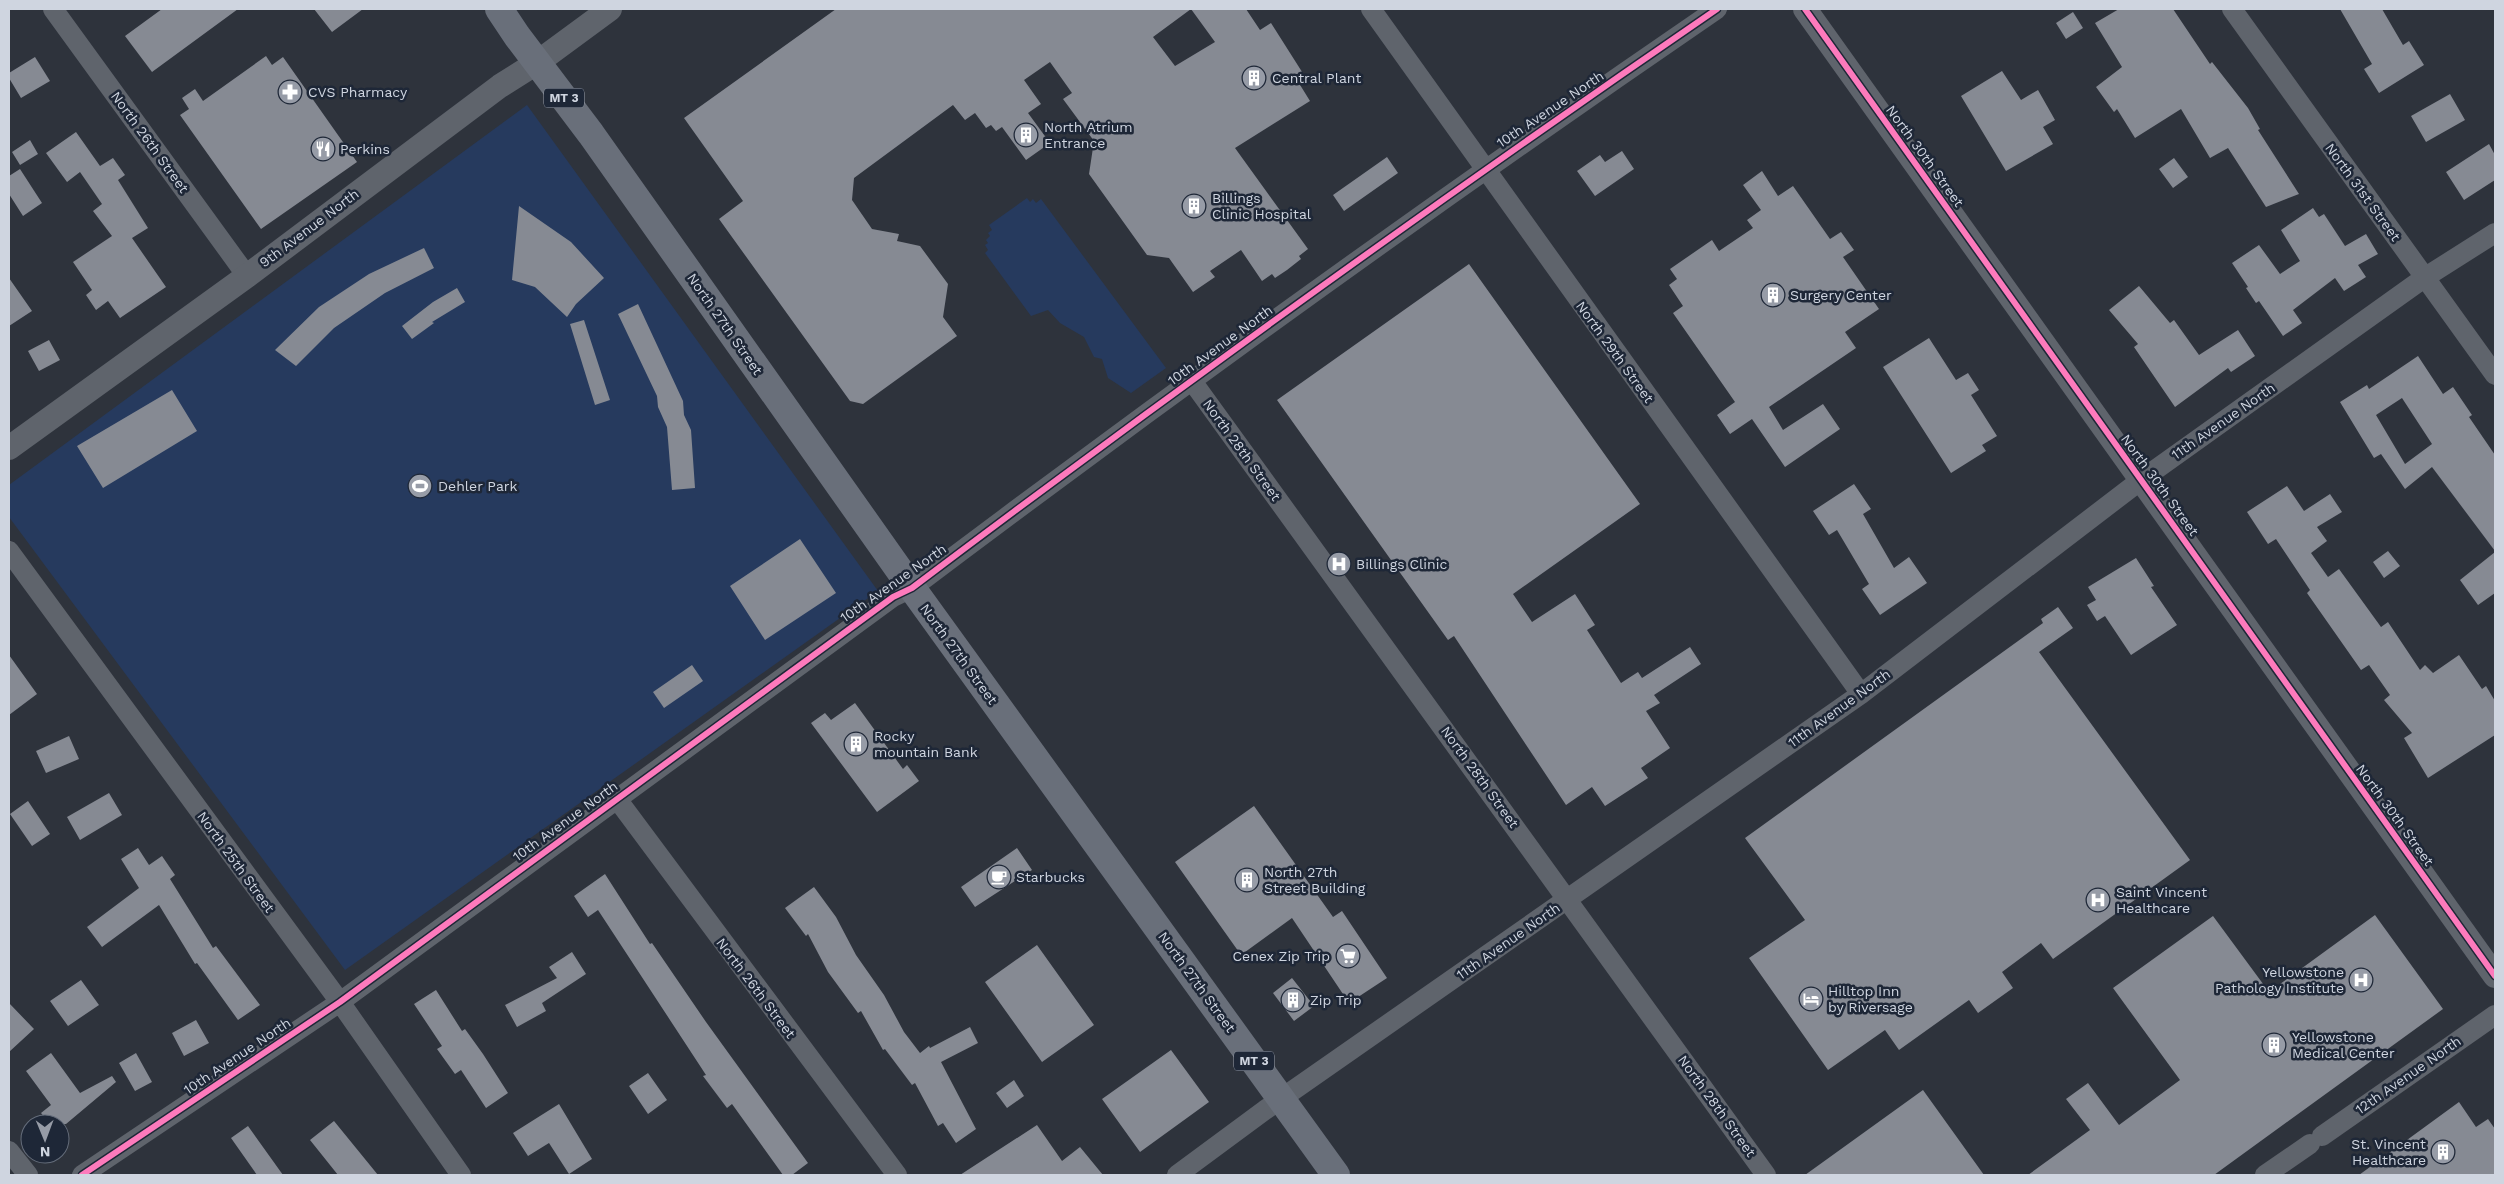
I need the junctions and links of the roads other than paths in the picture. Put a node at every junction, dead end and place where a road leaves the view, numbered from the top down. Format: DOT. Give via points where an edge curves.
graph roads {
  1 [pos="53,9"];
  2 [pos="499,9"];
  3 [pos="610,9"];
  4 [pos="1370,9"];
  5 [pos="1717,9"];
  6 [pos="1805,9"];
  7 [pos="2232,9"];
  8 [pos="538,62"];
  9 [pos="1484,168"];
  10 [pos="2495,234"];
  11 [pos="247,276"];
  12 [pos="2424,278"];
  13 [pos="2495,375"];
  14 [pos="1192,381"];
  15 [pos="9,448"];
  16 [pos="2141,480"];
  17 [pos="9,551"];
  18 [pos="912,588"];
  19 [pos="1861,694"];
  20 [pos="617,799"];
  21 [pos="1568,899"];
  22 [pos="2495,976"];
  23 [pos="340,1002"];
  24 [pos="2495,1015"];
  25 [pos="1281,1099"];
  26 [pos="9,1150"];
  27 [pos="28,1175"];
  28 [pos="82,1175"];
  29 [pos="461,1175"];
  30 [pos="897,1175"];
  31 [pos="1177,1175"];
  32 [pos="1336,1175"];
  33 [pos="1766,1175"];
  34 [pos="2265,1175"];
  1 -- 11 [label="street, North 26th Street"];
  2 -- 8 [label="main road, North 27th Street / MT 3"];
  3 -- 8 [label="street, 9th Avenue North"];
  4 -- 9 [label="street, North 29th Street"];
  5 -- 9 [label="street, 10th Avenue North"];
  6 -- 16 [label="street, North 30th Street"];
  7 -- 12 [label="street, North 31st Street"];
  8 -- 11 [label="street, 9th Avenue North" via="500,86"];
  8 -- 18 [label="main road, North 27th Street / MT 3"];
  9 -- 14 [label="street, 10th Avenue North"];
  9 -- 19 [label="street, North 29th Street"];
  10 -- 12 [label="street, 11th Avenue North"];
  11 -- 15 [label="street, 9th Avenue North"];
  12 -- 13 [label="street, North 31st Street"];
  12 -- 16 [label="street, 11th Avenue North"];
  14 -- 18 [label="street, 10th Avenue North"];
  14 -- 21 [label="street, North 28th Street"];
  16 -- 19 [label="street, 11th Avenue North"];
  16 -- 22 [label="street, North 30th Street"];
  17 -- 23 [label="street, North 25th Street"];
  18 -- 20 [label="street, 10th Avenue North" via="893,597"];
  18 -- 25 [label="main road, North 27th Street / MT 3"];
  19 -- 21 [label="street, 11th Avenue North"];
  20 -- 23 [label="street, 10th Avenue North"];
  20 -- 30 [label="street, North 26th Street"];
  21 -- 25 [label="street, 11th Avenue North"];
  21 -- 33 [label="street, North 28th Street"];
  23 -- 28 [label="street, 10th Avenue North"];
  23 -- 29 [label="street, North 25th Street"];
  24 -- 34 [label="street, 12th Avenue North"];
  25 -- 31 [label="street, 11th Avenue North"];
  25 -- 32 [label="main road, North 27th Street / MT 3"];
  26 -- 27 [label="street"];
}
